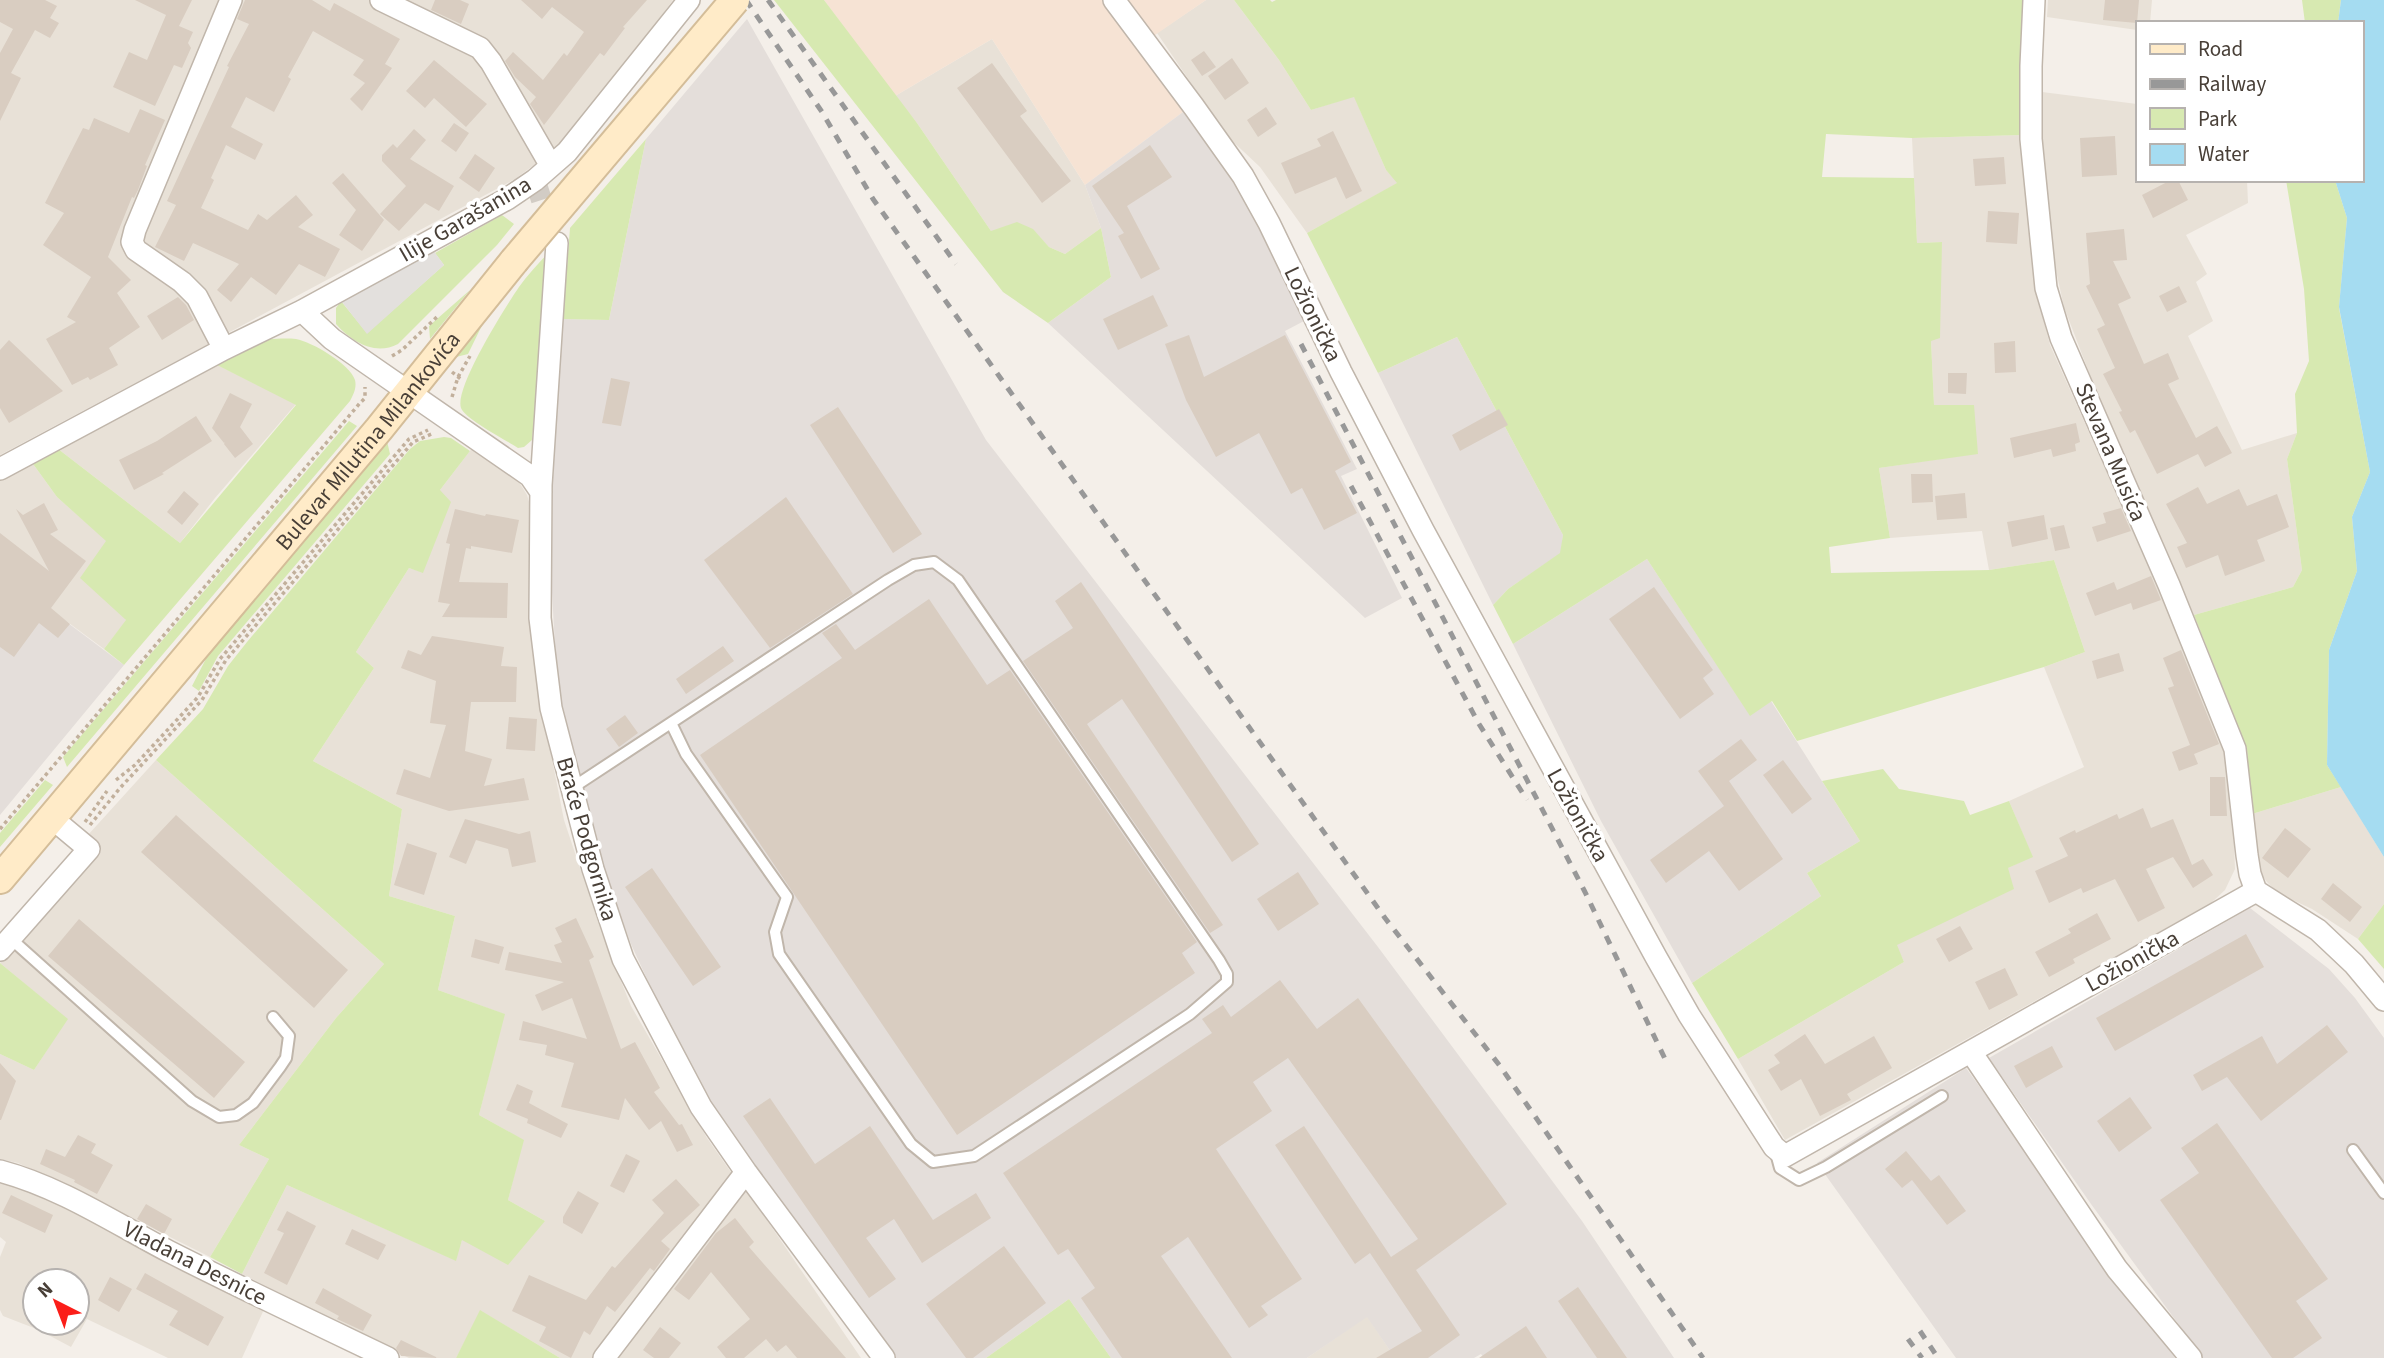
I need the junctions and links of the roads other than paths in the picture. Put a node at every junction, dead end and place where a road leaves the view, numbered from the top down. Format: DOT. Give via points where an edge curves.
graph roads {
  1 [pos="231,0"];
  2 [pos="381,0"];
  3 [pos="735,0"];
  4 [pos="1114,0"];
  5 [pos="2034,0"];
  6 [pos="688,1"];
  7 [pos="551,166"];
  8 [pos="557,243"];
  9 [pos="302,311"];
  10 [pos="224,349"];
  11 [pos="407,392"];
  12 [pos="0,469"];
  13 [pos="541,492"];
  14 [pos="671,723"];
  15 [pos="572,788"];
  16 [pos="53,819"];
  17 [pos="0,879"];
  18 [pos="2256,891"];
  19 [pos="5,944"];
  20 [pos="2384,1000"];
  21 [pos="272,1017"];
  22 [pos="1971,1052"];
  23 [pos="1942,1096"];
  24 [pos="1774,1147"];
  25 [pos="2353,1150"];
  26 [pos="0,1171"];
  27 [pos="746,1172"];
  28 [pos="2384,1193"];
  29 [pos="388,1358"];
  30 [pos="604,1358"];
  31 [pos="884,1358"];
  32 [pos="2191,1358"];
  1 -- 10 [label="street" via="132,242 136,250 197,297"];
  2 -- 7 [label="street" via="480,48"];
  3 -- 11 [label="street, Bulevar Milutina Milankovića, bridge"];
  4 -- 24 [label="street, Ložionička" via="1243,176 1412,508 1656,957"];
  5 -- 18 [label="street, Stevana Musića" via="2031,139 2046,288 2061,338 2235,749 2247,855"];
  6 -- 7 [label="street, Ilije Garašanina"];
  7 -- 9 [label="street, Ilije Garašanina" via="507,199"];
  8 -- 13 [label="street, Braće Podgornika"];
  9 -- 10 [label="street, Ilije Garašanina"];
  9 -- 11 [label="street" via="332,339"];
  10 -- 12 [label="street, Ilije Garašanina"];
  11 -- 13 [label="street" via="530,476"];
  11 -- 16 [label="street, Bulevar Milutina Milankovića"];
  13 -- 15 [label="street, Braće Podgornika" via="540,618 551,708"];
  14 -- 14 [label="lane" via="888,580 914,565 934,562 958,580 1219,960 1227,982 1190,1014 974,1156 933,1162 911,1144 779,954 775,932 787,897 686,754"];
  14 -- 15 [label="lane"];
  15 -- 27 [label="street, Braće Podgornika" via="623,959 701,1107"];
  16 -- 17 [label="street, Bulevar Milutina Milankovića"];
  16 -- 19 [label="street" via="81,842"];
  18 -- 20 [label="street" via="2318,930"];
  18 -- 22 [label="street, Ložionička"];
  19 -- 21 [label="lane" via="192,1101 219,1117 236,1115 253,1102 286,1058 289,1036"];
  22 -- 24 [label="street, Ložionička" via="1785,1156"];
  22 -- 32 [label="street" via="2117,1269"];
  23 -- 24 [label="lane" via="1799,1180 1780,1168"];
  25 -- 28 [label="lane"];
  26 -- 29 [label="street, Vladana Desnice" via="59,1193"];
  27 -- 30 [label="street"];
  27 -- 31 [label="street, Braće Podgornika"];
}
